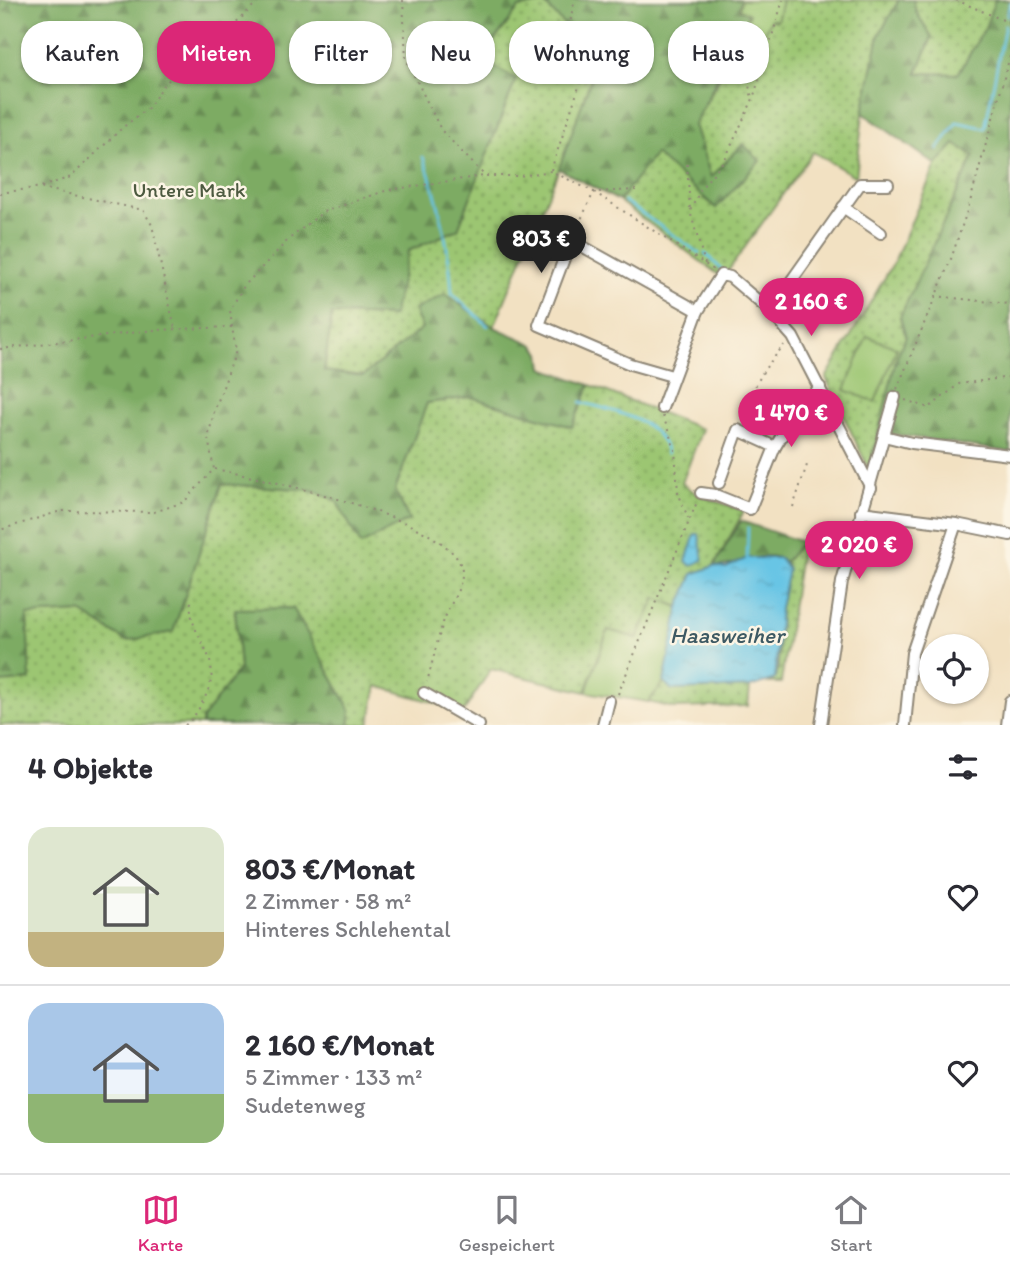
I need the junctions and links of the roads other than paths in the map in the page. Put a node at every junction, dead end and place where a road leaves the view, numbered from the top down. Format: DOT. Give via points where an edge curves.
graph roads {
  1 [pos="888,184"];
  2 [pos="843,207"];
  3 [pos="881,233"];
  4 [pos="698,310"];
  5 [pos="771,311"];
  6 [pos="672,376"];
  7 [pos="820,387"];
  8 [pos="895,397"];
  9 [pos="662,408"];
  10 [pos="884,436"];
  11 [pos="775,447"];
  12 [pos="1010,454"];
  13 [pos="719,483"];
  14 [pos="871,488"];
  15 [pos="701,493"];
  16 [pos="861,512"];
  17 [pos="956,524"];
  18 [pos="1010,535"];
  19 [pos="424,693"];
  20 [pos="609,701"];
  21 [pos="1010,701"];
  22 [pos="479,725"];
  23 [pos="603,725"];
  24 [pos="821,725"];
  25 [pos="905,725"];
  26 [pos="1007,725"];
  1 -- 2 [label="street" via="864,182"];
  2 -- 3 [label="street"];
  2 -- 5 [label="street"];
  4 -- 5 [label="street" via="721,275 730,277"];
  4 -- 6 [label="street"];
  4 -- 6 [label="street" via="571,240 540,325 630,364"];
  5 -- 7 [label="street" via="793,337"];
  6 -- 9 [label="street"];
  7 -- 11 [label="street"];
  7 -- 14 [label="street"];
  8 -- 10 [label="street"];
  10 -- 12 [label="street"];
  10 -- 14 [label="street"];
  11 -- 13 [label="street" via="738,430"];
  11 -- 15 [label="street" via="750,509"];
  14 -- 16 [label="street"];
  16 -- 17 [label="street"];
  16 -- 24 [label="street" via="842,582"];
  17 -- 18 [label="street"];
  17 -- 25 [label="street" via="912,653"];
  19 -- 22 [label="street"];
  20 -- 23 [label="street"];
  21 -- 26 [label="street"];
}
